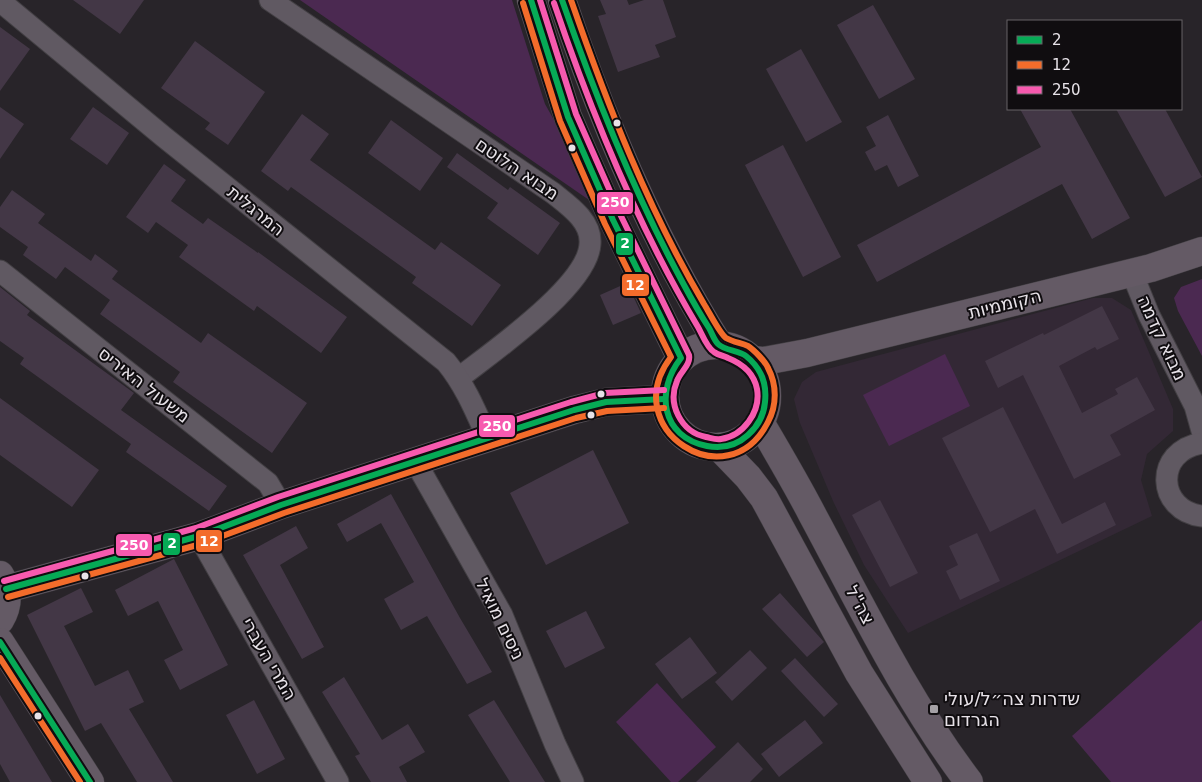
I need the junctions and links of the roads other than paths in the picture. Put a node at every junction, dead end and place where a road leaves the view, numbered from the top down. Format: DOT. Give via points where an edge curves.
graph roads {
  1 [pos="0,0"];
  2 [pos="270,0"];
  3 [pos="531,0"];
  4 [pos="562,0"];
  5 [pos="1202,251"];
  6 [pos="0,271"];
  7 [pos="1132,273"];
  8 [pos="719,345"];
  9 [pos="807,353"];
  10 [pos="681,358"];
  11 [pos="752,360"];
  12 [pos="459,378"];
  13 [pos="664,399"];
  14 [pos="764,410"];
  15 [pos="1202,431"];
  16 [pos="488,439"];
  17 [pos="1202,442"];
  18 [pos="720,448"];
  19 [pos="415,461"];
  20 [pos="281,505"];
  21 [pos="1202,516"];
  22 [pos="199,536"];
  23 [pos="3,582"];
  24 [pos="0,620"];
  25 [pos="0,642"];
  26 [pos="90,782"];
  27 [pos="338,782"];
  28 [pos="573,782"];
  29 [pos="928,782"];
  30 [pos="969,782"];
  1 -- 12 [label="street, המרגלית" via="164,137 446,362"];
  2 -- 12 [label="street, מבוא הלוטם" via="553,193 575,210 586,226 590,243 585,259 562,293"];
  3 -- 10 [label="street" via="568,117 613,220"];
  4 -- 8 [label="street" via="599,103 643,204 677,275"];
  5 -- 7 [label="street, הקוממיות"];
  6 -- 20 [label="street, משעול האיריס" via="268,483"];
  7 -- 9 [label="street, הקוממיות"];
  7 -- 15 [label="street, מבוא קדמה" via="1149,315 1195,406"];
  8 -- 10 [label="street" via="692,350"];
  8 -- 11 [label="street" via="737,349"];
  9 -- 11 [label="street, הקוממיות" via="764,361"];
  9 -- 14 [label="street, הקוממיות" via="777,375"];
  10 -- 13 [label="street" via="668,377"];
  11 -- 14 [label="street" via="766,384"];
  12 -- 16 [label="street, המרגלית"];
  13 -- 16 [label="street" via="606,402"];
  13 -- 18 [label="street" via="670,419 682,435 700,445"];
  14 -- 18 [label="street" via="753,432 744,440"];
  14 -- 30 [label="street, צה\"ל" via="812,513 885,652"];
  16 -- 19 [label="street"];
  17 -- 21 [label="street" via="1180,450 1167,471 1170,496 1188,513"];
  18 -- 29 [label="street, צה\"ל" via="764,498 859,673"];
  19 -- 20 [label="street"];
  19 -- 28 [label="street, ניסים מואיל" via="502,615 554,744"];
  20 -- 22 [label="street"];
  22 -- 23 [label="street"];
  22 -- 27 [label="street, המרי העברי"];
  23 -- 24 [label="street" via="5,608"];
  25 -- 26 [label="street"];
}
